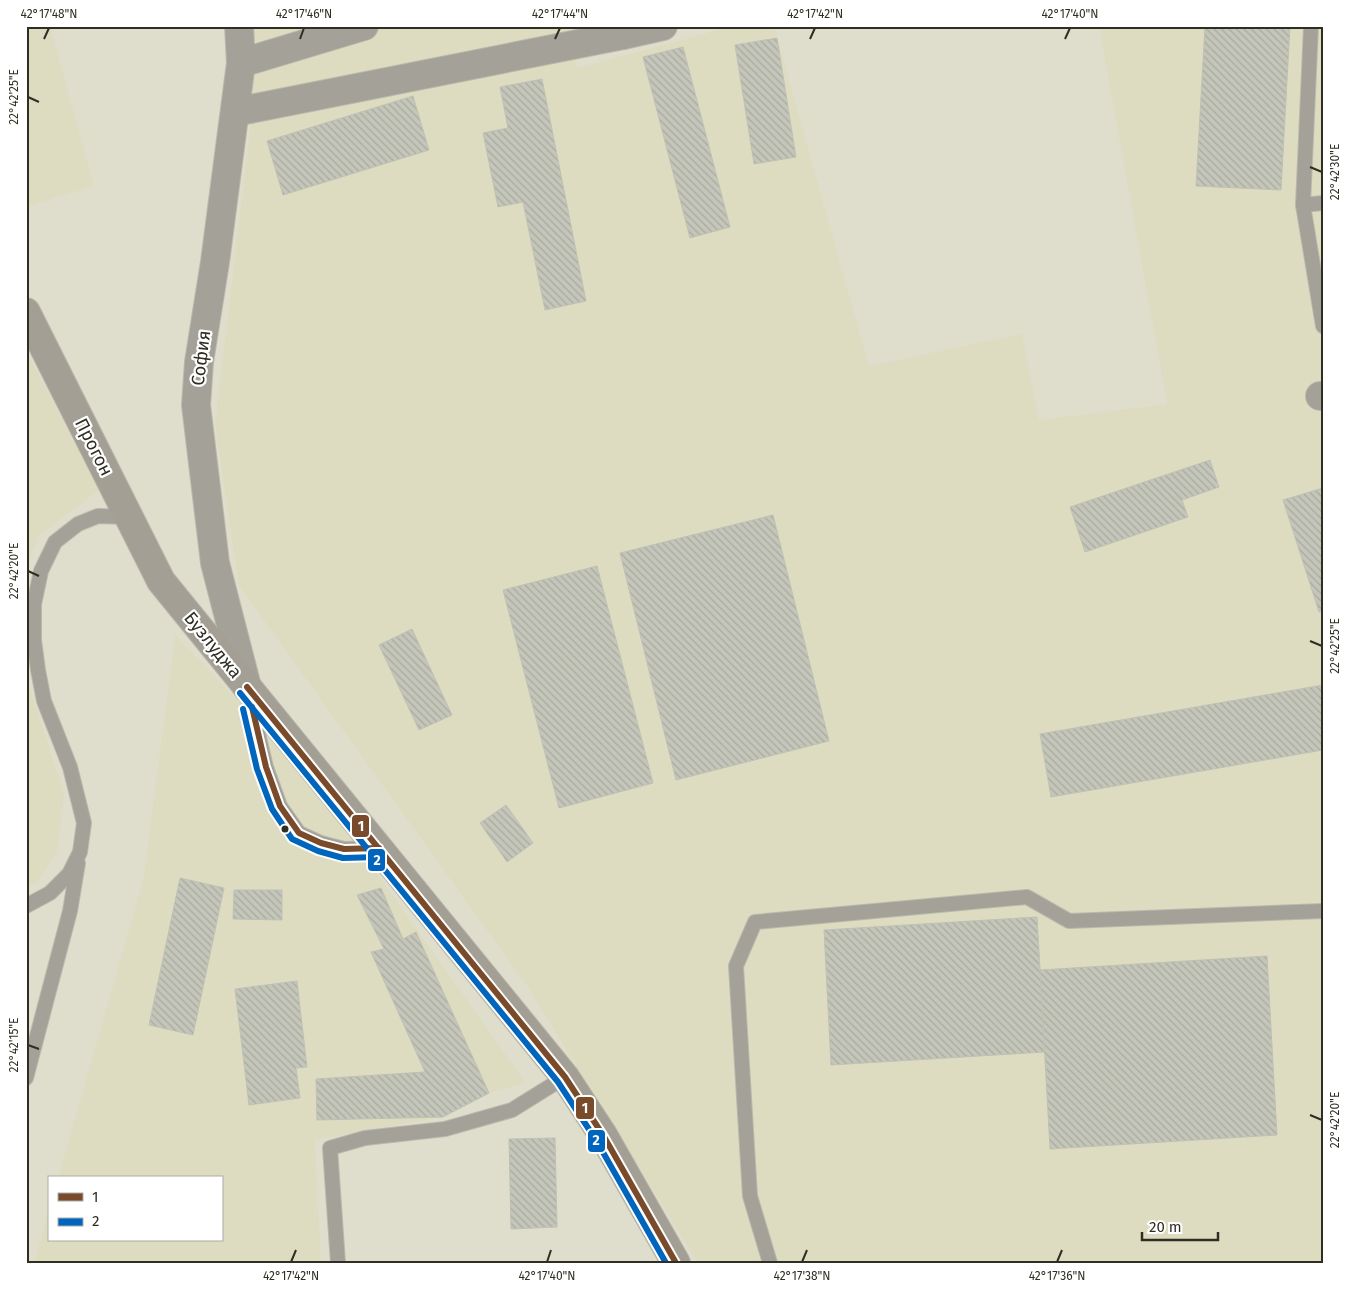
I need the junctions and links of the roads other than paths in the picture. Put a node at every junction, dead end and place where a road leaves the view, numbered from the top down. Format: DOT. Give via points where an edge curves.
graph roads {
  1 [pos="238,26"];
  2 [pos="364,26"];
  3 [pos="663,26"];
  4 [pos="1311,26"];
  5 [pos="625,30"];
  6 [pos="241,63"];
  7 [pos="234,112"];
  8 [pos="1323,203"];
  9 [pos="1304,205"];
  10 [pos="26,312"];
  11 [pos="1323,326"];
  12 [pos="129,517"];
  13 [pos="161,581"];
  14 [pos="247,687"];
  15 [pos="379,848"];
  16 [pos="80,852"];
  17 [pos="26,906"];
  18 [pos="1323,911"];
  19 [pos="565,1077"];
  20 [pos="26,1078"];
  21 [pos="338,1263"];
  22 [pos="676,1263"];
  23 [pos="770,1263"];
  1 -- 6 [label="street, София"];
  2 -- 6 [label="street"];
  3 -- 5 [label="street"];
  4 -- 9 [label="lane"];
  5 -- 7 [label="street"];
  6 -- 7 [label="street, София"];
  7 -- 14 [label="street, София" via="199,362 196,405 215,563"];
  8 -- 9 [label="lane"];
  9 -- 11 [label="lane"];
  10 -- 12 [label="street, Прогон"];
  12 -- 13 [label="street, Прогон"];
  12 -- 16 [label="lane" via="98,516 78,524 55,542 41,571 34,604 35,648 44,701 70,767 84,822"];
  13 -- 14 [label="street, Бузлуджа"];
  14 -- 15 [label="street, Бузлуджа"];
  14 -- 15 [label="lane" via="266,767 280,806 299,833 344,849"];
  15 -- 19 [label="street, Бузлуджа"];
  16 -- 17 [label="lane" via="69,874 50,893"];
  16 -- 20 [label="lane" via="70,911"];
  18 -- 23 [label="lane" via="1069,921 1027,896 755,922 736,966 750,1196"];
  19 -- 21 [label="lane" via="512,1110 445,1129 365,1138 330,1148"];
  19 -- 22 [label="street, Бузлуджа" via="603,1135"];
}
